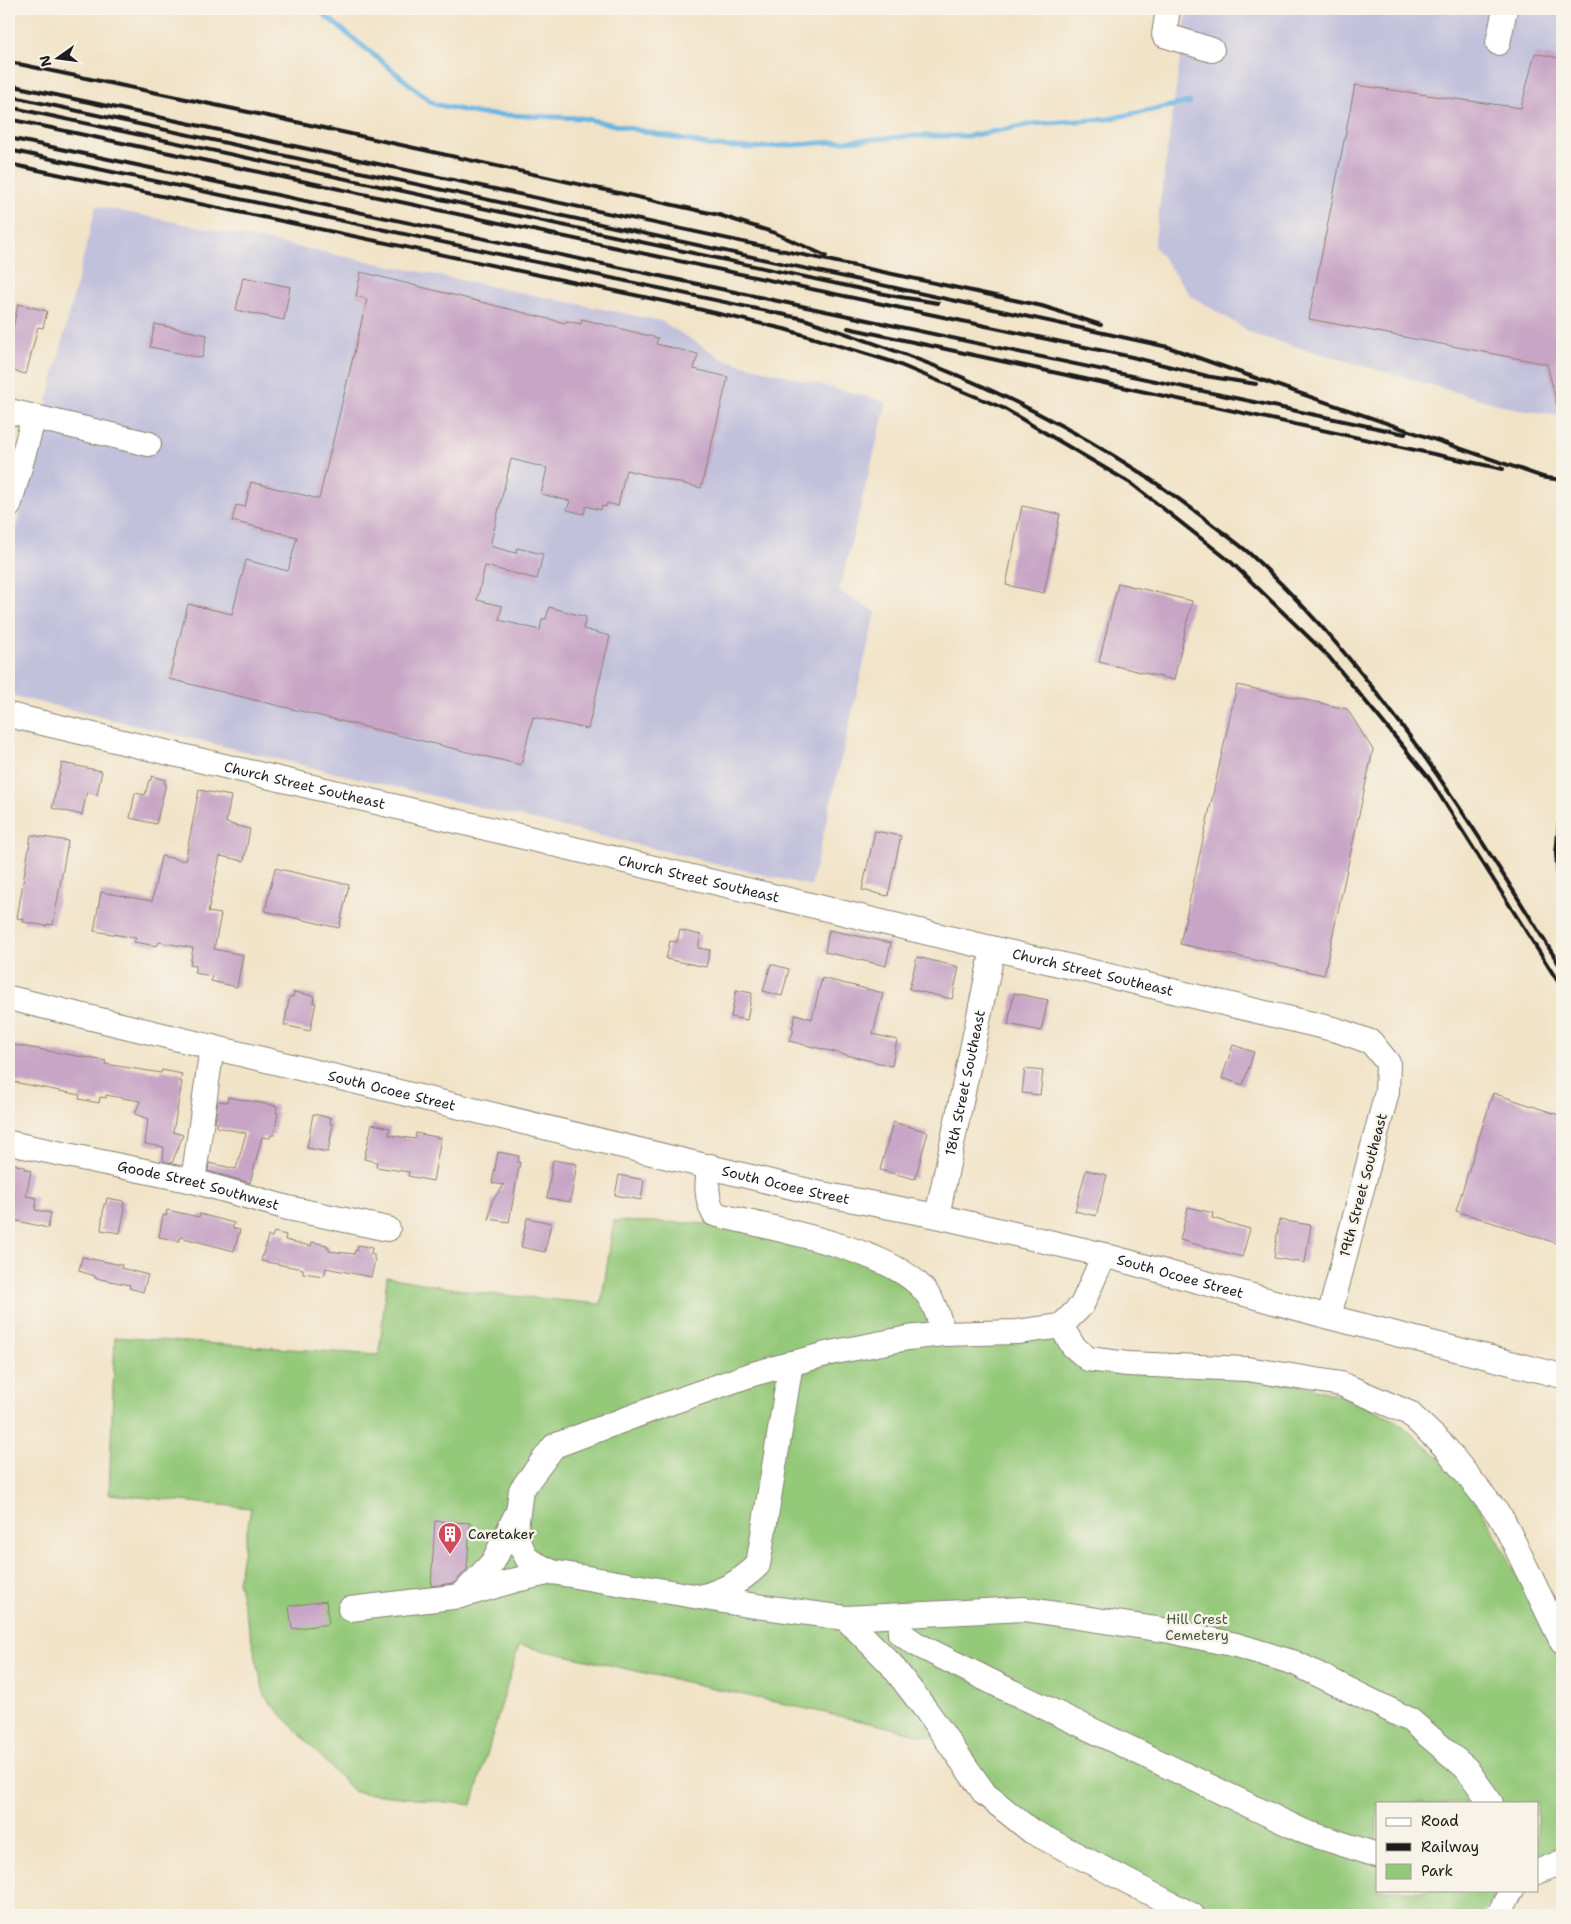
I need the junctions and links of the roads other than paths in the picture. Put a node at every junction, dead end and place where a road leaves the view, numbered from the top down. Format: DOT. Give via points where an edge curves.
graph roads {
  1 [pos="1168,9"];
  2 [pos="1505,9"];
  3 [pos="1498,42"];
  4 [pos="1212,50"];
  5 [pos="9,412"];
  6 [pos="34,417"];
  7 [pos="149,444"];
  8 [pos="9,506"];
  9 [pos="9,715"];
  10 [pos="993,949"];
  11 [pos="9,998"];
  12 [pos="212,1047"];
  13 [pos="1383,1054"];
  14 [pos="9,1143"];
  15 [pos="710,1166"];
  16 [pos="193,1181"];
  17 [pos="937,1216"];
  18 [pos="388,1229"];
  19 [pos="1104,1255"];
  20 [pos="1329,1316"];
  21 [pos="1061,1326"];
  22 [pos="943,1334"];
  23 [pos="791,1363"];
  24 [pos="1562,1376"];
  25 [pos="519,1509"];
  26 [pos="552,1572"];
  27 [pos="461,1596"];
  28 [pos="700,1597"];
  29 [pos="350,1609"];
  30 [pos="845,1618"];
  31 [pos="905,1624"];
  32 [pos="1562,1642"];
  33 [pos="888,1662"];
  34 [pos="1490,1802"];
  35 [pos="1376,1855"];
  36 [pos="1562,1862"];
  37 [pos="1538,1872"];
  38 [pos="1507,1892"];
  39 [pos="1192,1915"];
  40 [pos="1498,1915"];
  1 -- 4 [label="street" via="1164,35"];
  2 -- 3 [label="street"];
  5 -- 6 [label="street"];
  6 -- 7 [label="street"];
  6 -- 8 [label="street"];
  9 -- 10 [label="street, Church Street Southeast"];
  10 -- 13 [label="street, Church Street Southeast" via="1337,1030 1371,1042"];
  10 -- 17 [label="street, 18th Street Southeast"];
  11 -- 12 [label="street, South Ocoee Street"];
  12 -- 15 [label="street, South Ocoee Street"];
  12 -- 16 [label="street"];
  13 -- 20 [label="street, 19th Street Southeast" via="1388,1063 1387,1092"];
  14 -- 16 [label="street, Goode Street Southwest"];
  15 -- 17 [label="street, South Ocoee Street" via="817,1193"];
  15 -- 22 [label="street" via="708,1201 714,1214 827,1242 901,1271 923,1289 938,1312"];
  16 -- 18 [label="street, Goode Street Southwest" via="288,1208"];
  17 -- 19 [label="street, South Ocoee Street"];
  19 -- 20 [label="street, South Ocoee Street"];
  19 -- 21 [label="street" via="1082,1304"];
  20 -- 24 [label="street, South Ocoee Street"];
  21 -- 22 [label="street" via="1017,1332"];
  21 -- 32 [label="street" via="1073,1346 1088,1359 1247,1369 1341,1384 1409,1413 1444,1446 1503,1520"];
  22 -- 23 [label="street" via="908,1338"];
  23 -- 25 [label="street" via="554,1446 521,1490"];
  23 -- 28 [label="street" via="758,1565 726,1589"];
  25 -- 26 [label="street" via="515,1535 528,1560"];
  25 -- 27 [label="street" via="493,1562"];
  26 -- 27 [label="street"];
  26 -- 28 [label="street"];
  27 -- 29 [label="street"];
  28 -- 30 [label="street"];
  30 -- 31 [label="street"];
  30 -- 33 [label="street"];
  31 -- 33 [label="street"];
  31 -- 34 [label="street" via="1024,1609 1170,1631 1236,1645 1295,1664 1410,1720 1466,1768"];
  31 -- 35 [label="street" via="916,1644 1000,1686 1305,1832"];
  33 -- 39 [label="street" via="985,1794 1031,1831"];
  36 -- 37 [label="street"];
  38 -- 40 [label="street"];
}
